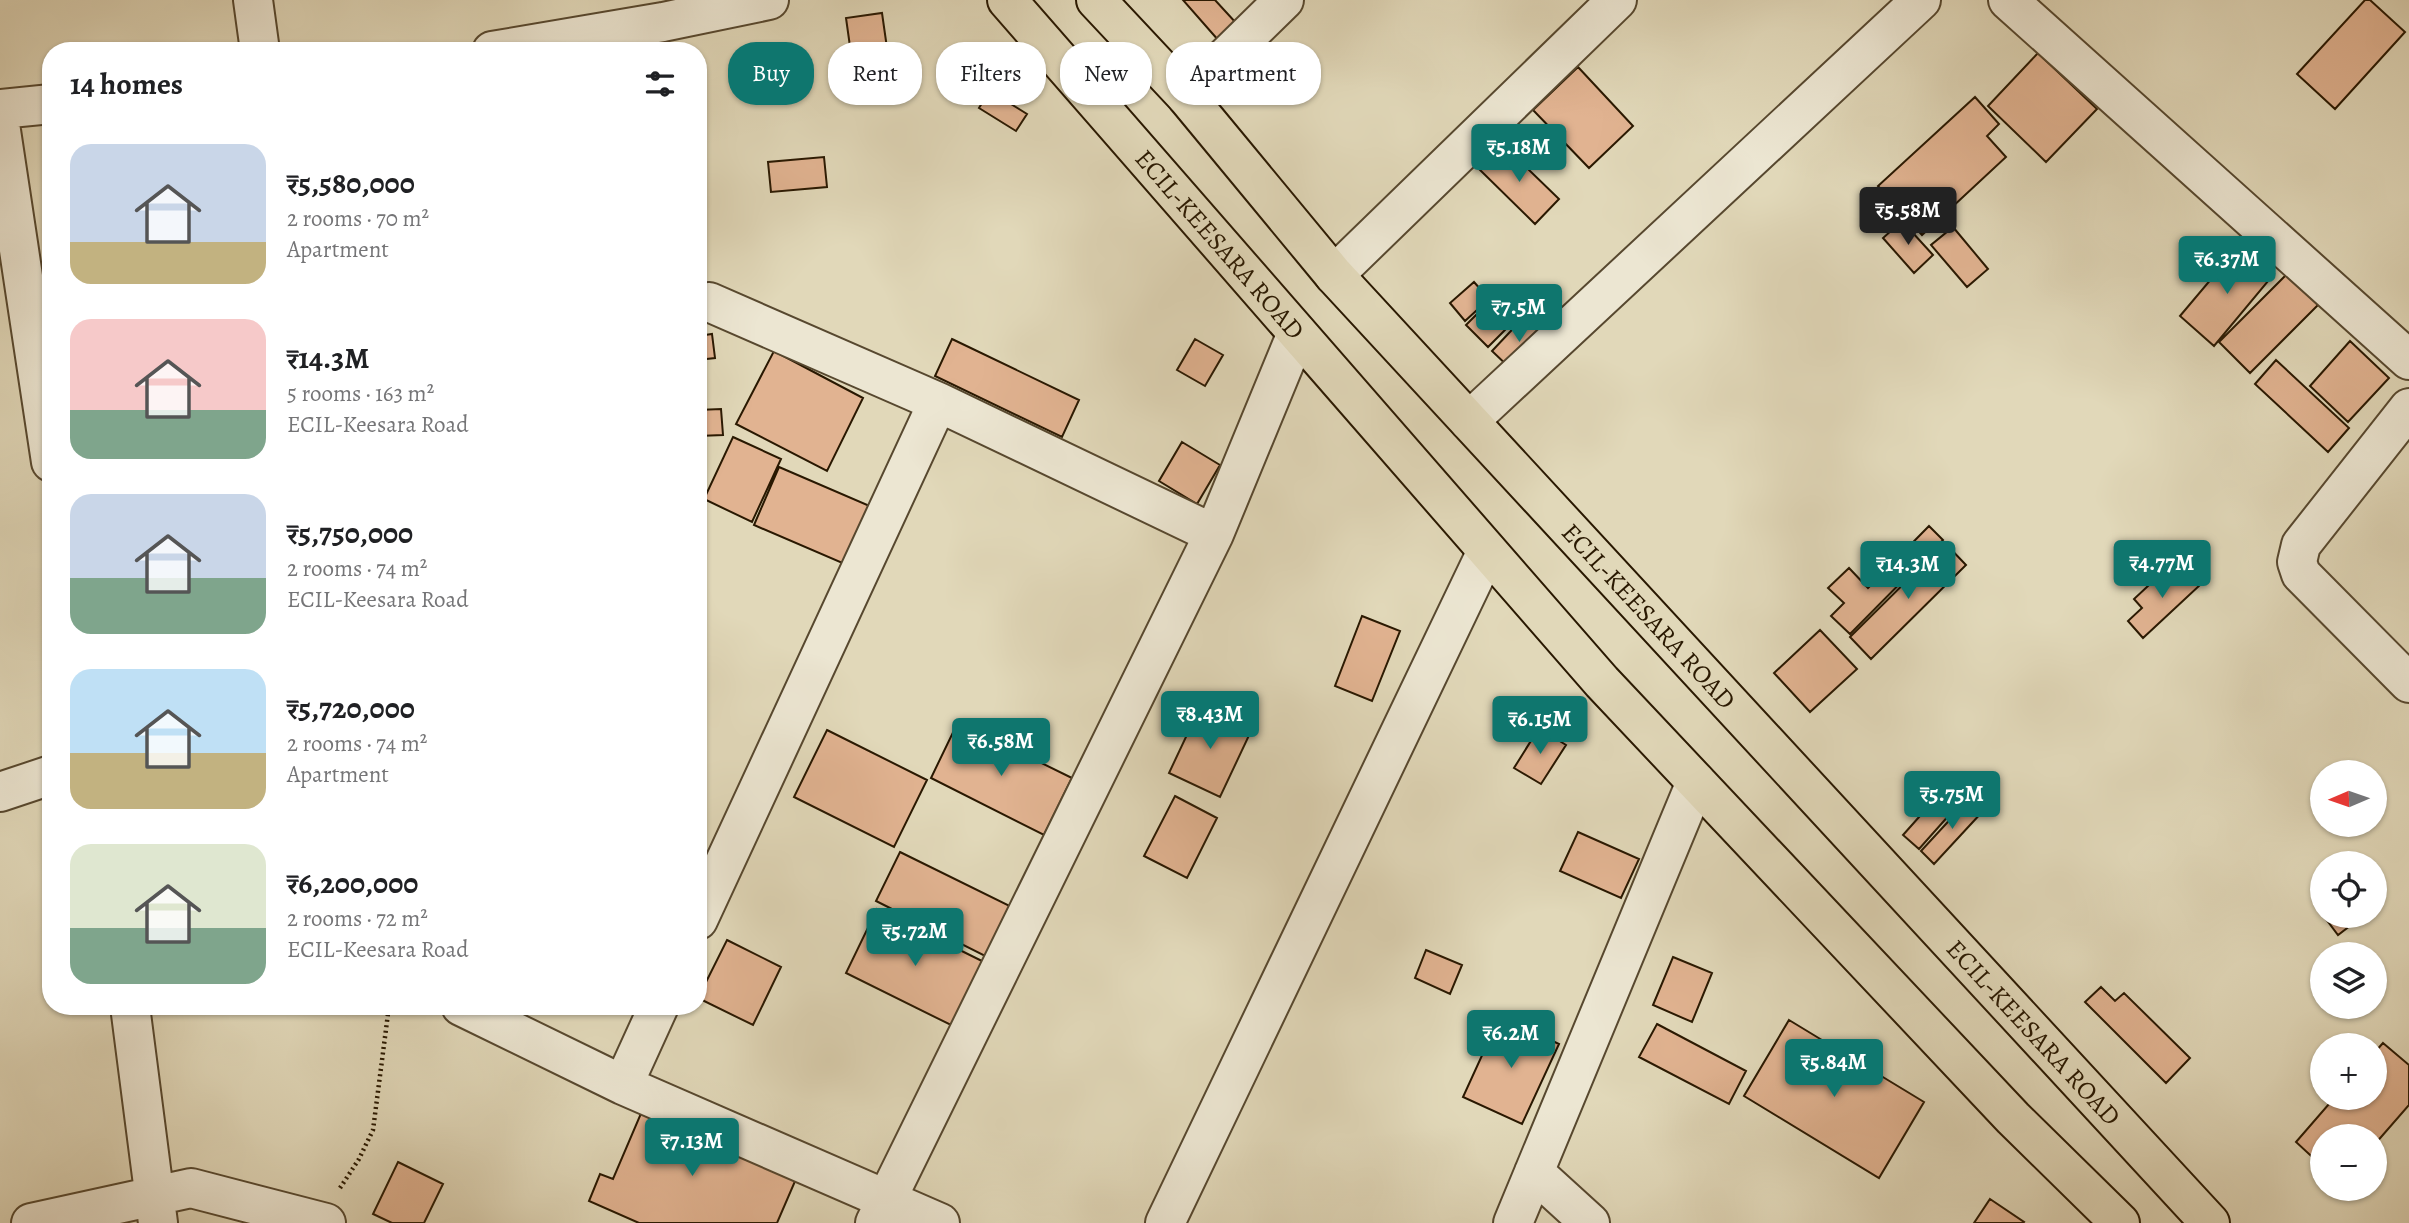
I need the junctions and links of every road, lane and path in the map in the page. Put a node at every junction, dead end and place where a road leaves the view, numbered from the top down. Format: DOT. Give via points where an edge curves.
graph roads {
  1 [pos="253,0"];
  2 [pos="769,0"];
  3 [pos="1007,0"];
  4 [pos="1096,0"];
  5 [pos="1284,0"];
  6 [pos="1617,0"];
  7 [pos="1921,0"];
  8 [pos="2008,0"];
  9 [pos="652,11"];
  10 [pos="259,42"];
  11 [pos="530,42"];
  12 [pos="1241,42"];
  13 [pos="1166,75"];
  14 [pos="42,105"];
  15 [pos="1193,105"];
  16 [pos="0,110"];
  17 [pos="0,124"];
  18 [pos="1334,275"];
  19 [pos="709,302"];
  20 [pos="1297,332"];
  21 [pos="2409,360"];
  22 [pos="42,402"];
  23 [pos="938,402"];
  24 [pos="2409,408"];
  25 [pos="1469,421"];
  26 [pos="1214,534"];
  27 [pos="1487,551"];
  28 [pos="2409,683"];
  29 [pos="42,778"];
  30 [pos="1696,782"];
  31 [pos="0,792"];
  32 [pos="707,876"];
  33 [pos="131,1015"];
  34 [pos="388,1015"];
  35 [pos="479,1015"];
  36 [pos="655,1015"];
  37 [pos="623,1085"];
  38 [pos="1534,1172"];
  39 [pos="157,1209"];
  40 [pos="881,1212"];
  41 [pos="322,1222"];
  42 [pos="31,1223"];
  43 [pos="940,1223"];
  44 [pos="1165,1223"];
  45 [pos="1513,1223"];
  46 [pos="1590,1223"];
  47 [pos="2120,1223"];
  48 [pos="2210,1223"];
  1 -- 10 [label="street"];
  2 -- 9 [label="street"];
  3 -- 20 [label="main road, ECIL-KEESARA ROAD"];
  4 -- 13 [label="main road, ECIL-KEESARA ROAD"];
  5 -- 12 [label="street"];
  6 -- 18 [label="street"];
  7 -- 25 [label="street"];
  8 -- 21 [label="street"];
  9 -- 11 [label="street"];
  14 -- 16 [label="street"];
  15 -- 18 [label="main road, ECIL-KEESARA ROAD"];
  17 -- 22 [label="street"];
  18 -- 25 [label="main road, ECIL-KEESARA ROAD"];
  19 -- 23 [label="street"];
  20 -- 26 [label="street"];
  20 -- 27 [label="main road, ECIL-KEESARA ROAD"];
  23 -- 26 [label="street"];
  23 -- 32 [label="street"];
  24 -- 28 [label="street" via="2301,545 2297,562 2301,573"];
  25 -- 48 [label="main road, ECIL-KEESARA ROAD"];
  26 -- 40 [label="street"];
  27 -- 30 [label="main road, ECIL-KEESARA ROAD"];
  27 -- 44 [label="street"];
  29 -- 31 [label="street"];
  30 -- 38 [label="street"];
  30 -- 47 [label="main road, ECIL-KEESARA ROAD" via="2004,1108"];
  33 -- 39 [label="street"];
  34 -- 41 [label="path" via="373,1130"];
  35 -- 37 [label="street"];
  36 -- 37 [label="street"];
  37 -- 40 [label="street"];
  38 -- 45 [label="street"];
  38 -- 46 [label="street"];
  39 -- 41 [label="street" via="191,1188"];
  39 -- 42 [label="street"];
  40 -- 43 [label="street"];
}
